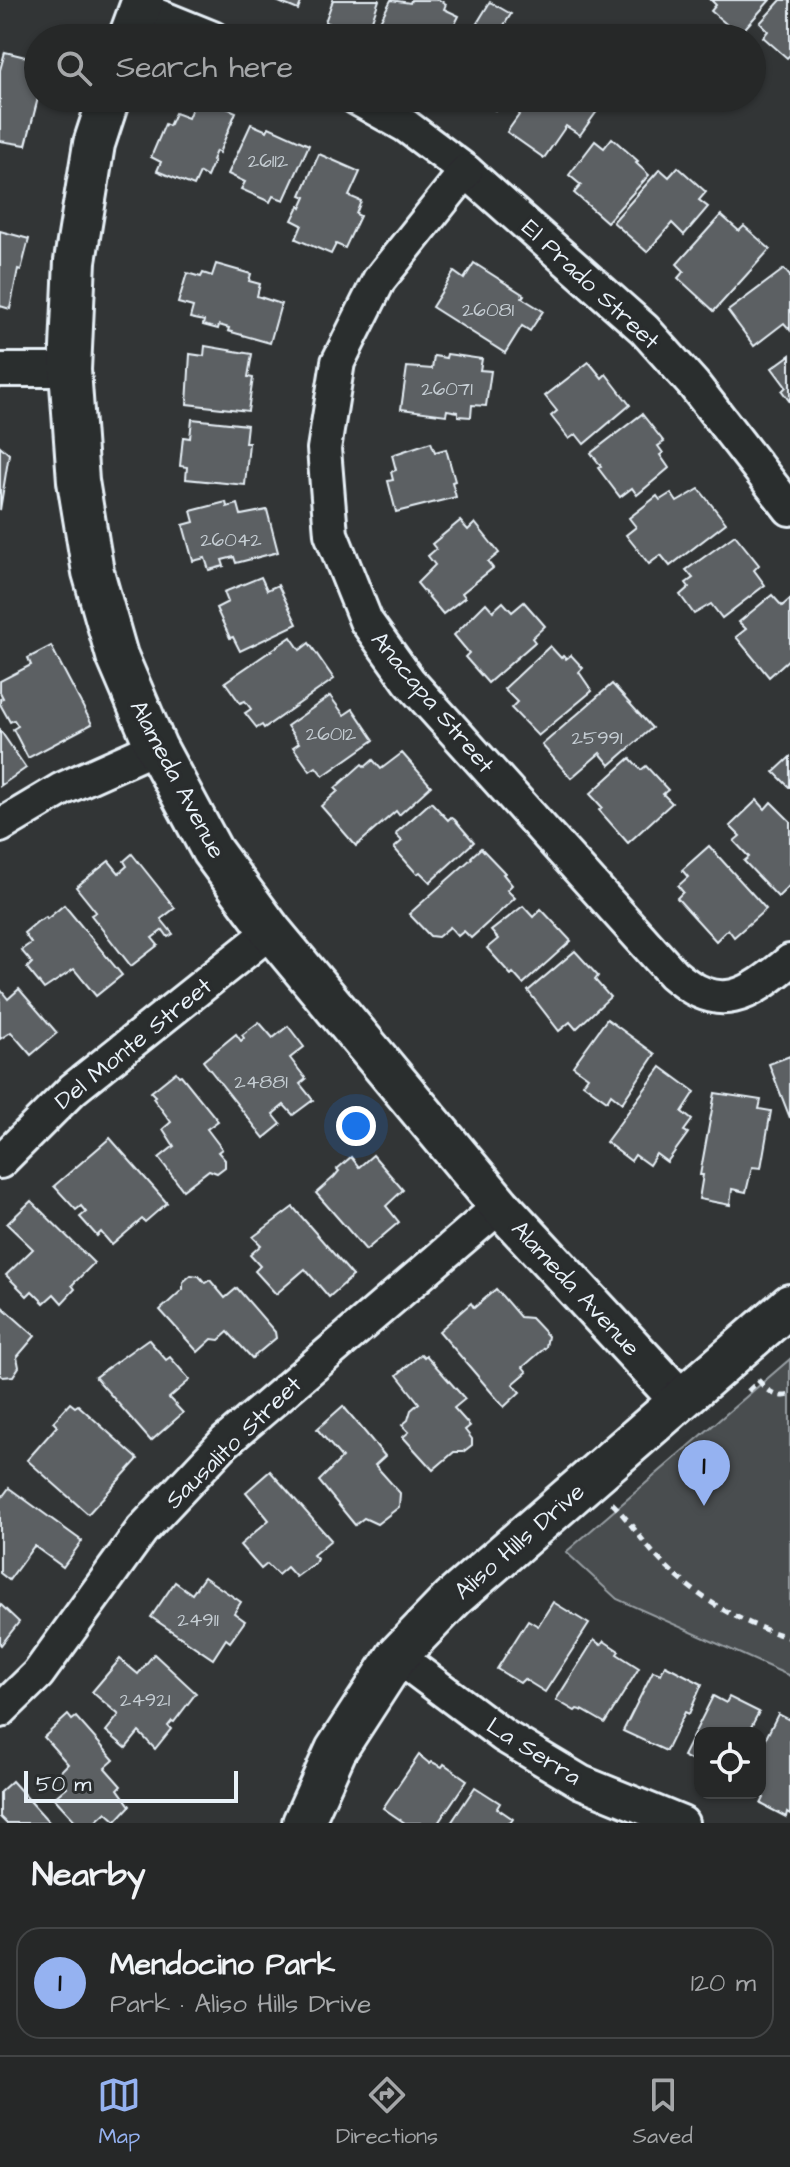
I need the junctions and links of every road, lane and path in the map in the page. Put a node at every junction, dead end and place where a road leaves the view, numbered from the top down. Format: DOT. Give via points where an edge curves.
graph roads {
  1 [pos="137,15"];
  2 [pos="167,24"];
  3 [pos="104,112"];
  4 [pos="381,112"];
  5 [pos="466,171"];
  6 [pos="0,370"];
  7 [pos="70,370"];
  8 [pos="790,509"];
  9 [pos="156,747"];
  10 [pos="0,826"];
  11 [pos="271,931"];
  12 [pos="790,961"];
  13 [pos="0,1162"];
  14 [pos="500,1206"];
  15 [pos="790,1305"];
  16 [pos="680,1400"];
  17 [pos="588,1480"];
  18 [pos="790,1638"];
  19 [pos="397,1656"];
  20 [pos="0,1711"];
  21 [pos="303,1823"];
  22 [pos="682,1823"];
  1 -- 2 [label="street"];
  3 -- 7 [label="street, Alameda Avenue" via="94,144 75,261"];
  4 -- 5 [label="street, El Prado Street"];
  5 -- 8 [label="street, El Prado Street" via="644,329"];
  5 -- 12 [label="street, Anacapa Street" via="379,280 338,362 324,449 331,534 366,621 409,681 691,989 715,998 739,995 761,986"];
  6 -- 7 [label="street"];
  7 -- 9 [label="street, Alameda Avenue" via="78,481 93,572 117,656"];
  9 -- 10 [label="street" via="62,789"];
  9 -- 11 [label="street, Alameda Avenue" via="212,851"];
  11 -- 13 [label="street, Del Monte Street" via="73,1089"];
  11 -- 14 [label="street, Alameda Avenue"];
  14 -- 16 [label="street, Alameda Avenue"];
  14 -- 20 [label="street, Sausalito Street" via="225,1442 142,1530 38,1674"];
  15 -- 16 [label="street, Aliso Hills Drive"];
  16 -- 17 [label="street, Aliso Hills Drive"];
  17 -- 18 [label="path" via="702,1598 754,1627"];
  17 -- 19 [label="street, Aliso Hills Drive" via="453,1598"];
  19 -- 21 [label="street, Aliso Hills Drive" via="336,1750"];
  19 -- 22 [label="street, La Serra" via="504,1736 581,1782"];
}
